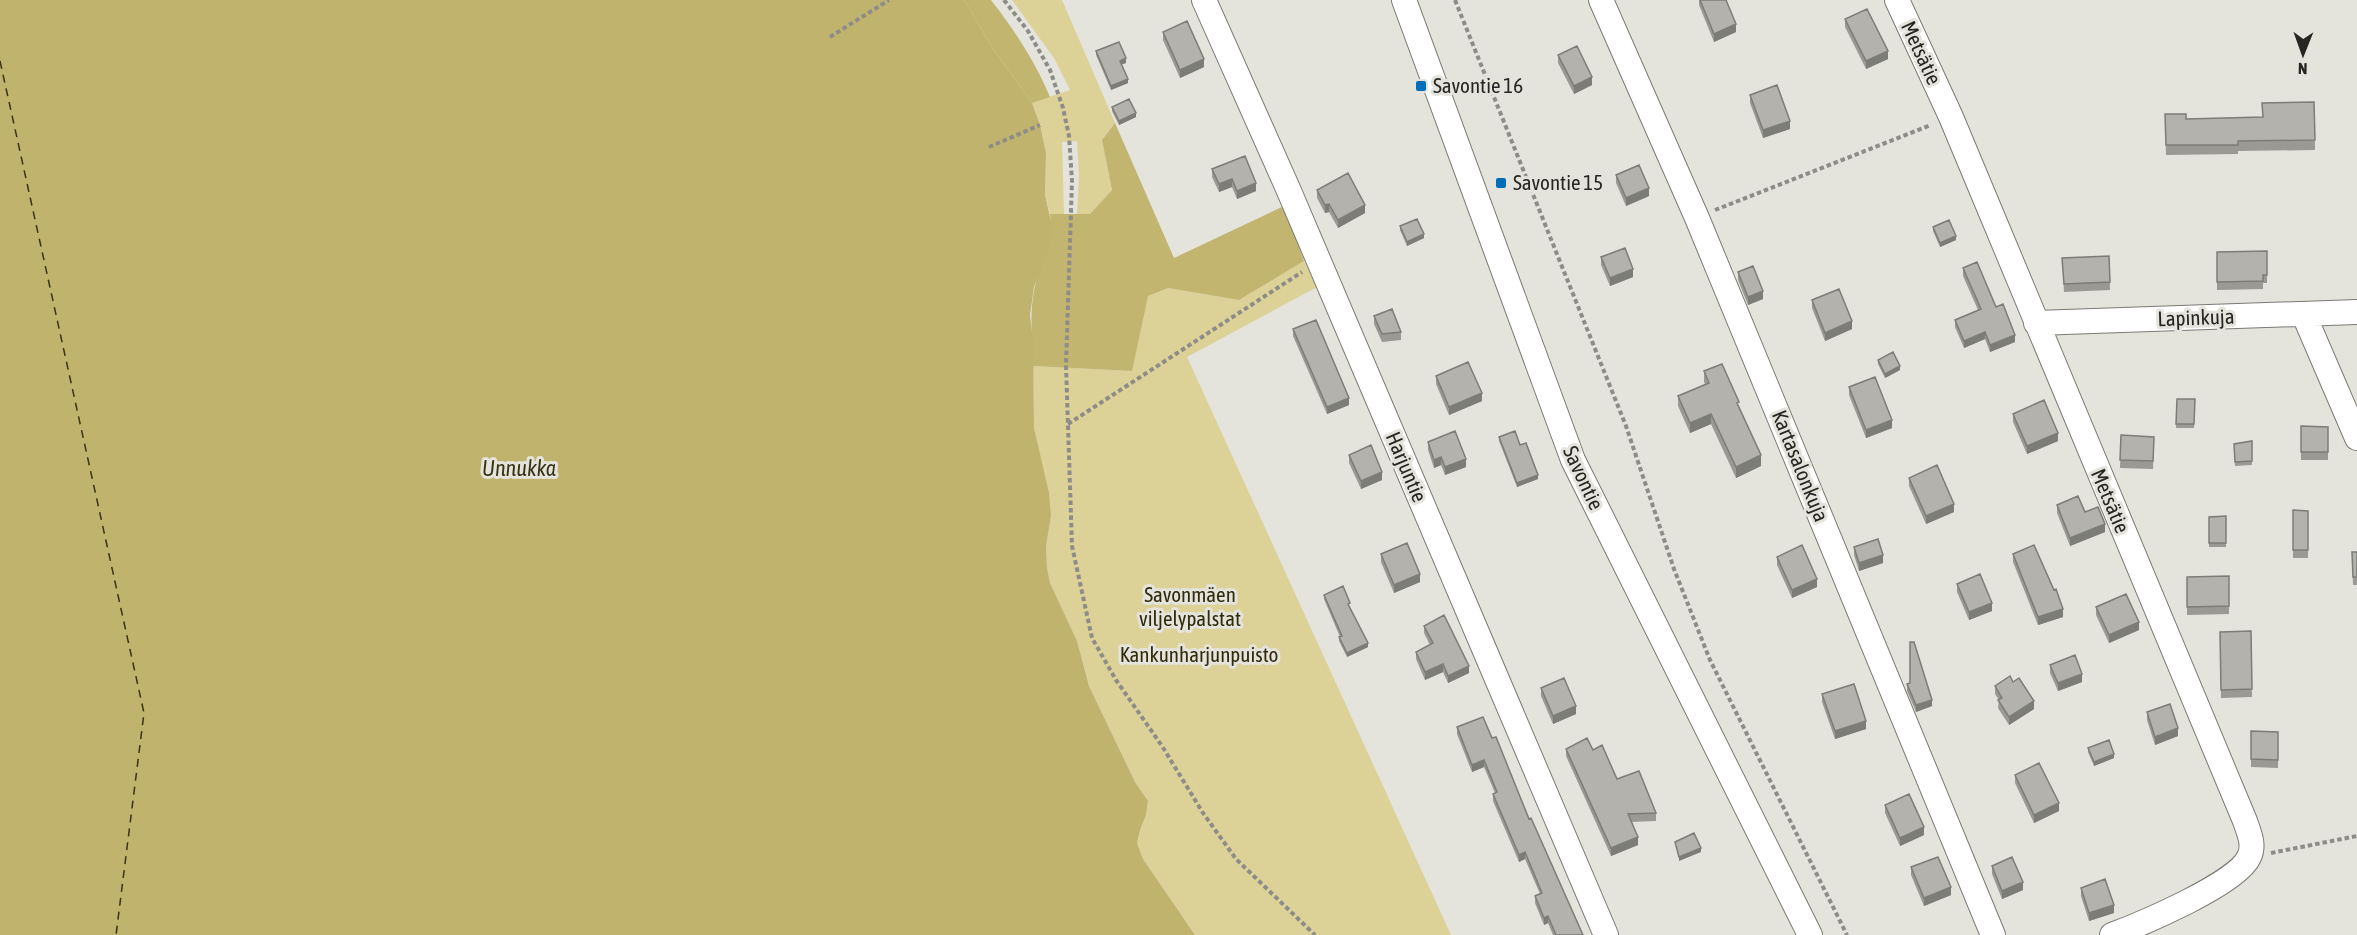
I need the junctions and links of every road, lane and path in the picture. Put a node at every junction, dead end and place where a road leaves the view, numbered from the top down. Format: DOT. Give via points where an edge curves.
graph roads {
  1 [pos="889,0"];
  2 [pos="1004,0"];
  3 [pos="1204,0"];
  4 [pos="1404,0"];
  5 [pos="1455,0"];
  6 [pos="1601,0"];
  7 [pos="1897,0"];
  8 [pos="830,37"];
  9 [pos="1952,117"];
  10 [pos="1040,125"];
  11 [pos="989,147"];
  12 [pos="1697,218"];
  13 [pos="1318,262"];
  14 [pos="2357,312"];
  15 [pos="2304,315"];
  16 [pos="2036,323"];
  17 [pos="1068,424"];
  18 [pos="2357,438"];
  19 [pos="2357,836"];
  20 [pos="2250,856"];
  21 [pos="1315,935"];
  22 [pos="1606,935"];
  23 [pos="1810,935"];
  24 [pos="1846,935"];
  25 [pos="1993,935"];
  26 [pos="2112,935"];
  1 -- 8 [label="path"];
  2 -- 17 [label="path" via="1028,31 1050,70 1069,136 1072,181"];
  3 -- 13 [label="street, Harjuntie"];
  4 -- 23 [label="street, Savontie" via="1573,460"];
  5 -- 24 [label="path" via="1626,426 1674,569 1710,660"];
  6 -- 12 [label="street, Kartasalonkuja"];
  7 -- 9 [label="street, Metsätie"];
  9 -- 12 [label="path"];
  9 -- 16 [label="street, Metsätie"];
  10 -- 11 [label="path"];
  12 -- 25 [label="street, Kartasalonkuja"];
  13 -- 17 [label="path"];
  13 -- 22 [label="street, Harjuntie"];
  14 -- 15 [label="street, Lapinkuja"];
  15 -- 16 [label="street, Lapinkuja"];
  15 -- 18 [label="street"];
  16 -- 20 [label="street, Metsätie" via="2245,821 2252,842"];
  17 -- 21 [label="path" via="1072,546 1092,638 1236,859"];
  19 -- 20 [label="path"];
  20 -- 26 [label="street" via="2218,885"];
}
